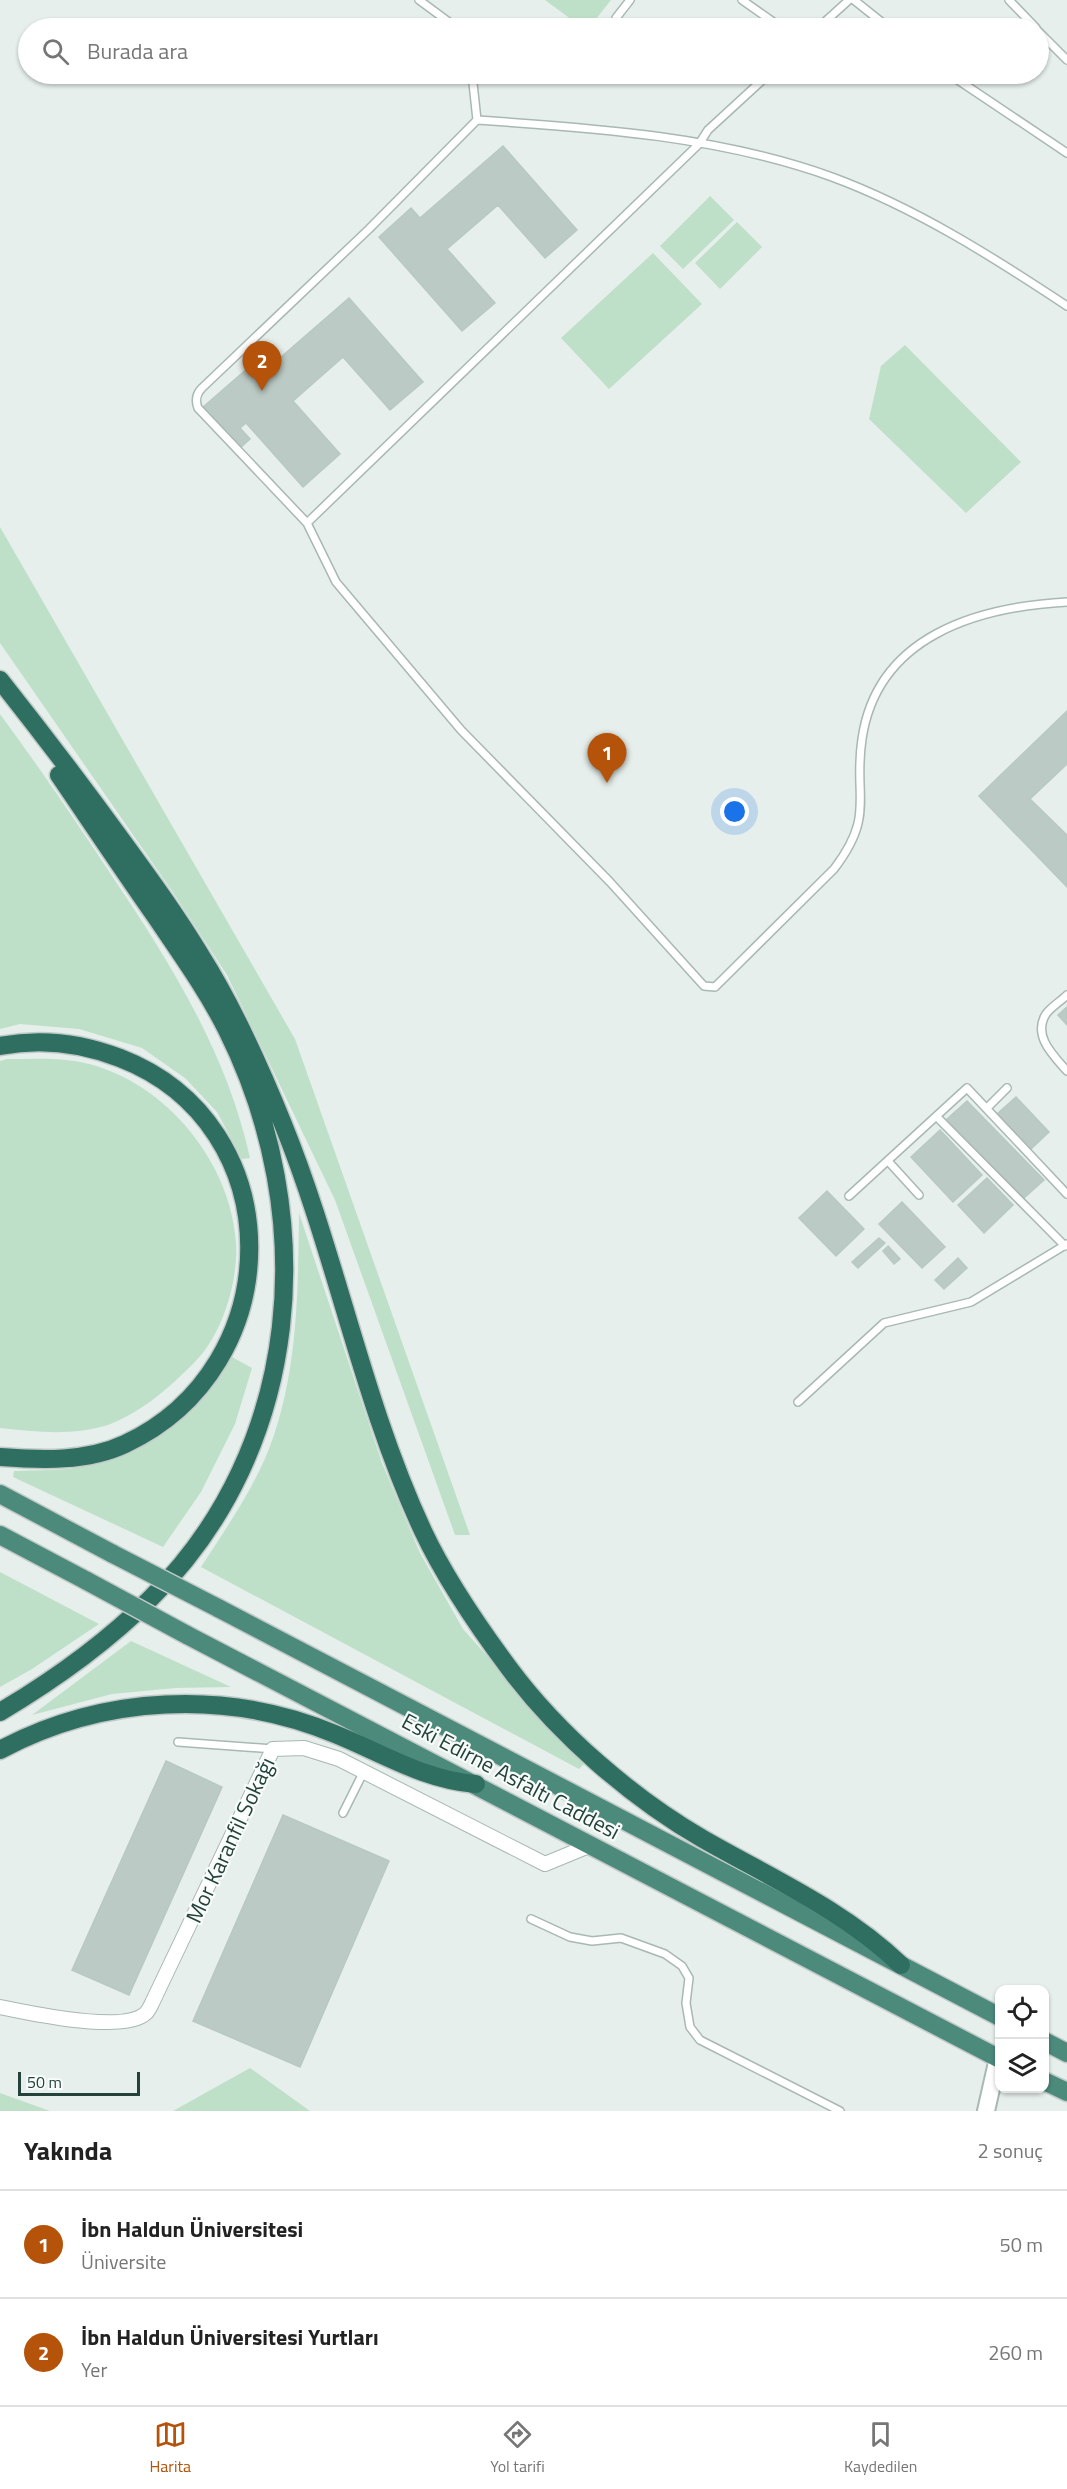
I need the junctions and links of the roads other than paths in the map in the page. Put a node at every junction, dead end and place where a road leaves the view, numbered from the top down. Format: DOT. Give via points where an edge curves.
graph roads {
  1 [pos="419,0"];
  2 [pos="630,0"];
  3 [pos="742,0"];
  4 [pos="849,0"];
  5 [pos="854,0"];
  6 [pos="1009,0"];
  7 [pos="443,18"];
  8 [pos="616,18"];
  9 [pos="768,18"];
  10 [pos="829,18"];
  11 [pos="876,18"];
  12 [pos="1026,18"];
  13 [pos="1049,42"];
  14 [pos="1067,60"];
  15 [pos="473,84"];
  16 [pos="758,84"];
  17 [pos="964,84"];
  18 [pos="477,120"];
  19 [pos="699,144"];
  20 [pos="1067,153"];
  21 [pos="1067,306"];
  22 [pos="307,523"];
  23 [pos="1067,602"];
  24 [pos="0,680"];
  25 [pos="0,689"];
  26 [pos="1067,995"];
  27 [pos="0,1046"];
  28 [pos="1067,1071"];
  29 [pos="1007,1088"];
  30 [pos="987,1108"];
  31 [pos="937,1117"];
  32 [pos="888,1161"];
  33 [pos="1067,1194"];
  34 [pos="919,1195"];
  35 [pos="849,1196"];
  36 [pos="1066,1245"];
  37 [pos="798,1402"];
  38 [pos="0,1457"];
  39 [pos="0,1494"];
  40 [pos="0,1535"];
  41 [pos="0,1712"];
  42 [pos="178,1742"];
  43 [pos="273,1749"];
  44 [pos="0,1750"];
  45 [pos="364,1771"];
  46 [pos="476,1784"];
  47 [pos="343,1813"];
  48 [pos="591,1845"];
  49 [pos="531,1919"];
  50 [pos="901,1965"];
  51 [pos="0,2007"];
  52 [pos="995,2015"];
  53 [pos="1049,2045"];
  54 [pos="1067,2054"];
  55 [pos="995,2056"];
  56 [pos="995,2074"];
  57 [pos="1049,2083"];
  58 [pos="1067,2092"];
  59 [pos="840,2111"];
  60 [pos="986,2111"];
  1 -- 7 [label="lane"];
  2 -- 8 [label="lane"];
  3 -- 9 [label="lane"];
  4 -- 10 [label="lane"];
  5 -- 11 [label="lane"];
  6 -- 12 [label="lane"];
  13 -- 14 [label="lane"];
  15 -- 18 [label="lane"];
  16 -- 19 [label="lane" via="708,130"];
  17 -- 20 [label="lane"];
  18 -- 19 [label="lane" via="575,126"];
  18 -- 22 [label="lane" via="198,392 198,408"];
  19 -- 21 [label="lane" via="831,177 904,209 994,258"];
  19 -- 22 [label="lane"];
  22 -- 23 [label="lane" via="336,582 461,730 707,987 715,987 850,849 862,805 860,760 868,710 892,667 915,646 969,619 1001,609"];
  24 -- 50 [label="highway" via="175,915 220,988 293,1150 371,1394 409,1497 444,1572 467,1609 532,1696 630,1789 700,1837 849,1921"];
  25 -- 41 [label="highway" via="205,990 228,1032 270,1146 285,1251 284,1304 271,1388 245,1460 207,1529 152,1597 116,1630 79,1660"];
  26 -- 28 [label="lane" via="1046,1014 1042,1032 1046,1047"];
  27 -- 38 [label="highway" via="16,1042 81,1045 138,1065 185,1098 213,1131 233,1170 247,1215 250,1266 240,1314 222,1356 207,1380 171,1414 124,1445 97,1453 72,1458"];
  29 -- 30 [label="lane"];
  30 -- 31 [label="lane" via="967,1089"];
  30 -- 33 [label="lane"];
  31 -- 32 [label="lane"];
  31 -- 36 [label="lane"];
  32 -- 34 [label="lane"];
  32 -- 35 [label="lane"];
  36 -- 37 [label="lane" via="971,1302 883,1324"];
  39 -- 50 [label="highway, Eski Edirne Asfaltı Caddesi, bridge"];
  40 -- 46 [label="highway, Eski Edirne Asfaltı Caddesi, bridge"];
  42 -- 43 [label="lane"];
  43 -- 45 [label="street, Mor Karanfil Sokağı" via="304,1748"];
  43 -- 51 [label="street, Mor Karanfil Sokağı" via="145,2014 126,2022 57,2019"];
  44 -- 46 [label="highway" via="45,1730 102,1713 168,1704 204,1704 294,1718 412,1769"];
  45 -- 47 [label="lane"];
  45 -- 48 [label="street, Mor Karanfil Sokağı" via="545,1864"];
  46 -- 48 [label="highway, Eski Edirne Asfaltı Caddesi"];
  48 -- 55 [label="highway, Eski Edirne Asfaltı Caddesi"];
  49 -- 59 [label="lane" via="570,1937 592,1941 621,1938 665,1954 682,1966 689,1978 686,2003 690,2027 700,2040"];
  50 -- 52 [label="highway, Eski Edirne Asfaltı Caddesi"];
  53 -- 54 [label="highway"];
  56 -- 60 [label="street"];
  57 -- 58 [label="highway"];
}
